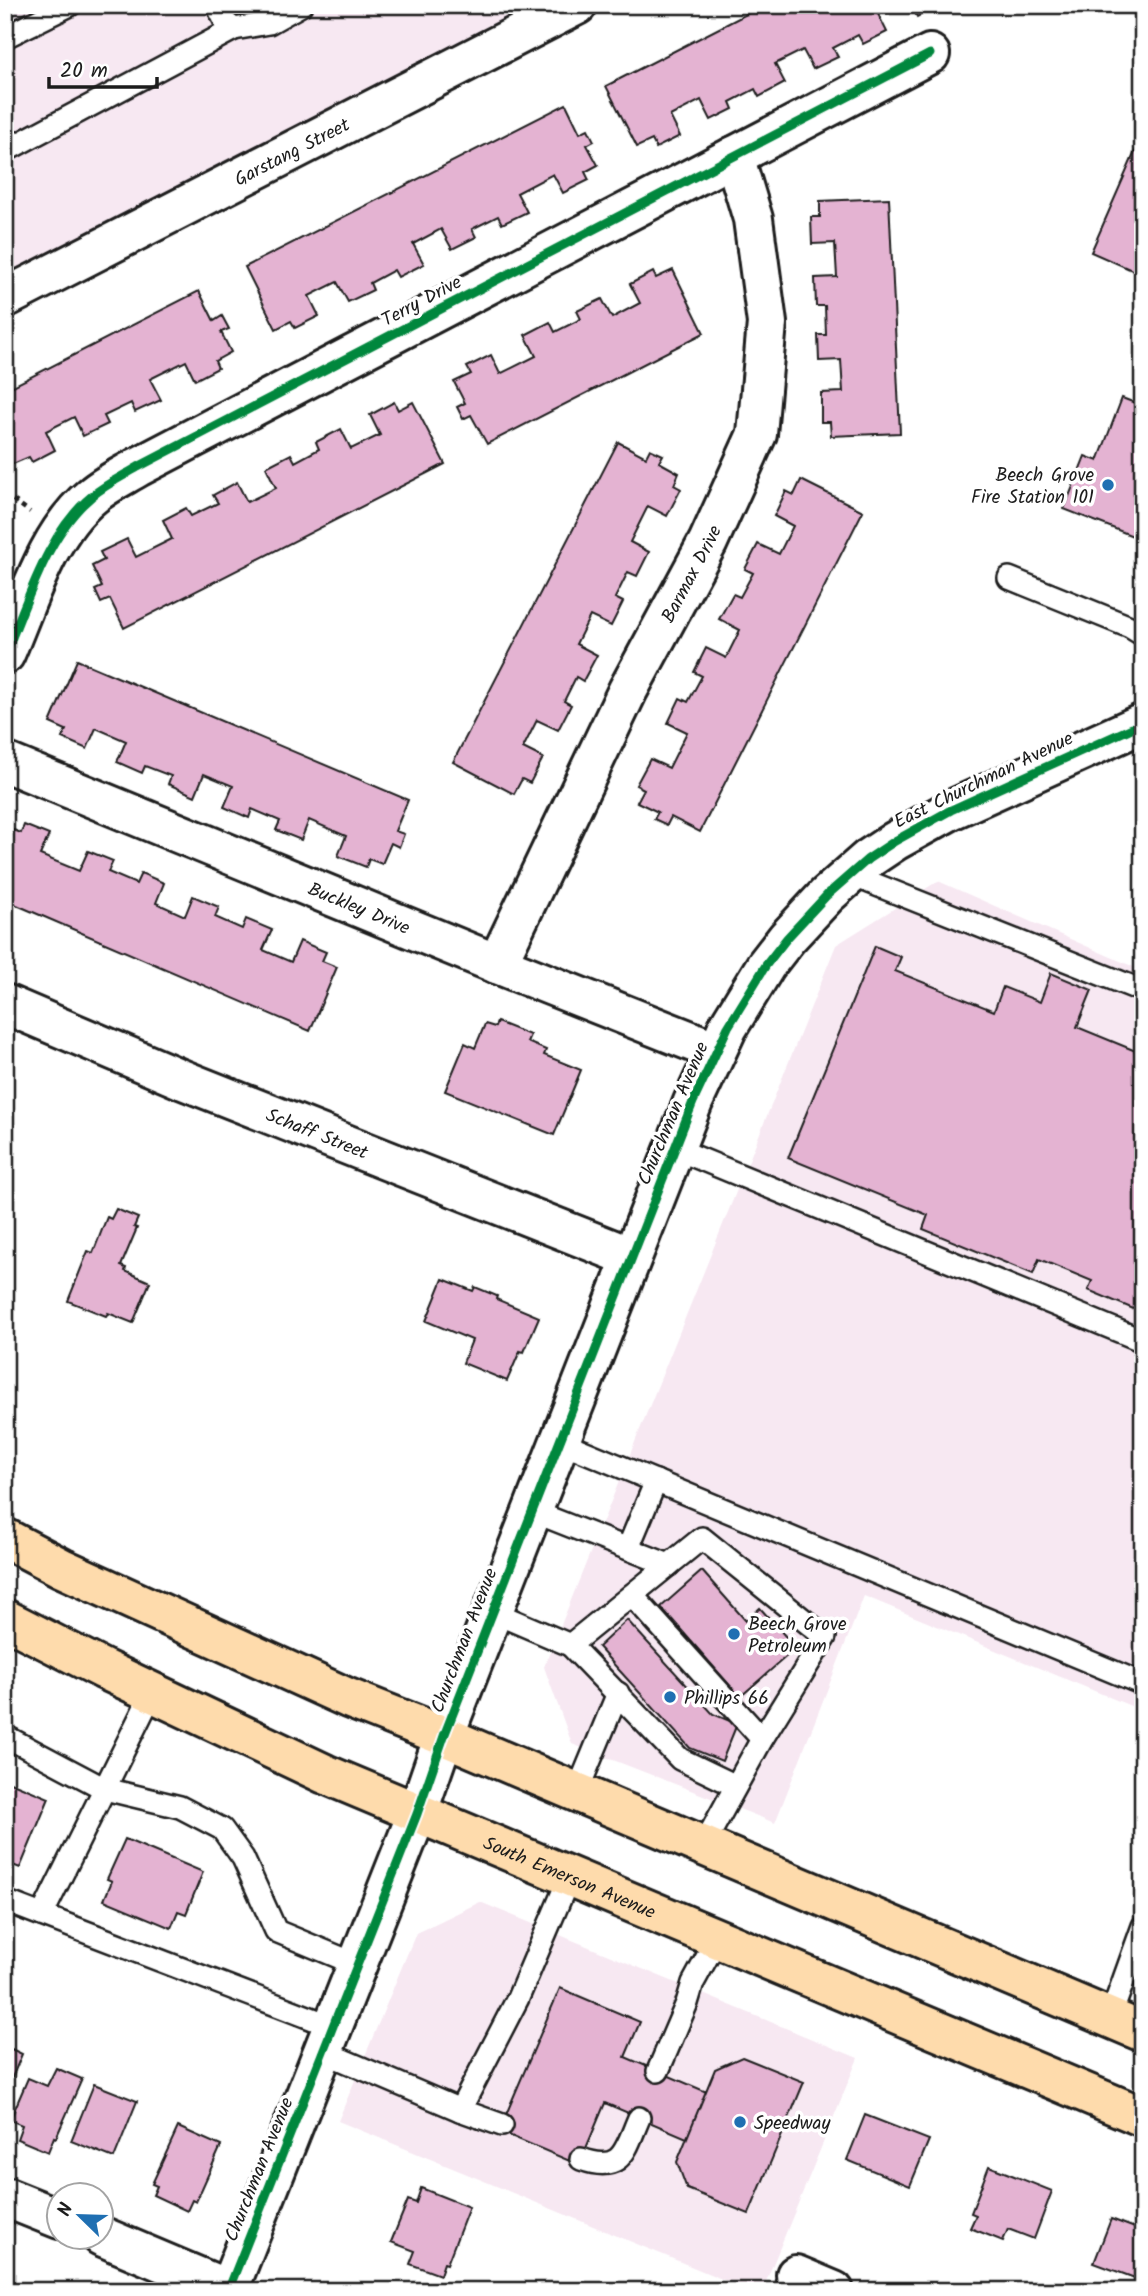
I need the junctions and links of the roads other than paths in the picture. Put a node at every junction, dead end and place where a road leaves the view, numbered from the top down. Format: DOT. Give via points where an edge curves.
graph roads {
  1 [pos="70,5"];
  2 [pos="217,5"];
  3 [pos="301,5"];
  4 [pos="577,5"];
  5 [pos="234,29"];
  6 [pos="5,37"];
  7 [pos="930,54"];
  8 [pos="5,150"];
  9 [pos="734,156"];
  10 [pos="5,298"];
  11 [pos="1009,578"];
  12 [pos="1143,635"];
  13 [pos="5,654"];
  14 [pos="1143,723"];
  15 [pos="5,762"];
  16 [pos="849,874"];
  17 [pos="496,964"];
  18 [pos="1143,991"];
  19 [pos="5,1004"];
  20 [pos="739,1006"];
  21 [pos="716,1051"];
  22 [pos="674,1148"];
  23 [pos="631,1257"];
  24 [pos="1143,1341"];
  25 [pos="559,1441"];
  26 [pos="656,1481"];
  27 [pos="532,1511"];
  28 [pos="5,1538"];
  29 [pos="628,1548"];
  30 [pos="669,1565"];
  31 [pos="632,1595"];
  32 [pos="493,1612"];
  33 [pos="5,1619"];
  34 [pos="570,1645"];
  35 [pos="1143,1684"];
  36 [pos="618,1686"];
  37 [pos="152,1693"];
  38 [pos="5,1736"];
  39 [pos="444,1736"];
  40 [pos="762,1739"];
  41 [pos="736,1786"];
  42 [pos="105,1789"];
  43 [pos="577,1792"];
  44 [pos="417,1814"];
  45 [pos="703,1846"];
  46 [pos="569,1878"];
  47 [pos="5,1901"];
  48 [pos="42,1915"];
  49 [pos="1143,1926"];
  50 [pos="717,1939"];
  51 [pos="358,1965"];
  52 [pos="1126,2025"];
  53 [pos="329,2040"];
  54 [pos="658,2071"];
  55 [pos="460,2109"];
  56 [pos="1143,2117"];
  57 [pos="639,2118"];
  58 [pos="502,2125"];
  59 [pos="581,2159"];
  60 [pos="5,2197"];
  61 [pos="46,2213"];
  62 [pos="116,2242"];
  63 [pos="796,2275"];
  64 [pos="229,2290"];
  65 [pos="834,2291"];
  1 -- 6 [label="lane"];
  2 -- 5 [label="lane"];
  3 -- 5 [label="lane" via="269,23"];
  4 -- 10 [label="street, Garstang Street"];
  5 -- 8 [label="lane"];
  7 -- 9 [label="street, Terry Drive"];
  9 -- 13 [label="street, Terry Drive" via="93,495 54,541"];
  9 -- 17 [label="street, Barmax Drive" via="753,219 767,323 757,434 708,542 628,690"];
  11 -- 12 [label="lane"];
  14 -- 16 [label="street, East Churchman Avenue" via="951,810 895,841"];
  15 -- 17 [label="street, Buckley Drive"];
  16 -- 18 [label="lane"];
  16 -- 20 [label="street, East Churchman Avenue" via="787,938"];
  17 -- 21 [label="street, Buckley Drive"];
  19 -- 23 [label="street, Schaff Street" via="181,1079"];
  20 -- 21 [label="street, Churchman Avenue"];
  21 -- 22 [label="street, Churchman Avenue"];
  22 -- 23 [label="street, Churchman Avenue"];
  22 -- 24 [label="lane"];
  23 -- 25 [label="street, Churchman Avenue"];
  25 -- 26 [label="lane"];
  25 -- 27 [label="street, Churchman Avenue"];
  26 -- 29 [label="lane"];
  26 -- 35 [label="lane"];
  27 -- 29 [label="lane"];
  27 -- 32 [label="street, Churchman Avenue"];
  28 -- 39 [label="main road" via="348,1698"];
  29 -- 30 [label="lane"];
  30 -- 31 [label="lane"];
  30 -- 40 [label="lane" via="702,1538 825,1637"];
  31 -- 34 [label="lane"];
  31 -- 40 [label="lane" via="660,1642 715,1702"];
  32 -- 34 [label="lane"];
  32 -- 39 [label="street, Churchman Avenue"];
  33 -- 37 [label="main road, South Emerson Avenue"];
  34 -- 36 [label="lane"];
  36 -- 41 [label="lane" via="676,1743 680,1759"];
  36 -- 43 [label="lane"];
  37 -- 42 [label="lane"];
  37 -- 44 [label="main road, South Emerson Avenue"];
  38 -- 42 [label="lane"];
  39 -- 43 [label="main road"];
  39 -- 44 [label="street, Churchman Avenue"];
  40 -- 41 [label="lane"];
  41 -- 45 [label="lane"];
  42 -- 48 [label="lane"];
  42 -- 51 [label="lane" via="180,1807 222,1829 243,1858 276,1931"];
  43 -- 45 [label="main road"];
  44 -- 46 [label="main road, South Emerson Avenue"];
  44 -- 51 [label="street, Churchman Avenue"];
  45 -- 52 [label="main road"];
  46 -- 50 [label="main road, South Emerson Avenue"];
  46 -- 55 [label="lane" via="518,1998"];
  47 -- 48 [label="lane"];
  48 -- 53 [label="lane"];
  49 -- 52 [label="lane"];
  50 -- 54 [label="lane" via="693,1983"];
  50 -- 56 [label="main road, South Emerson Avenue"];
  51 -- 53 [label="street, Churchman Avenue"];
  53 -- 55 [label="lane"];
  53 -- 64 [label="street, Churchman Avenue"];
  55 -- 58 [label="lane"];
  57 -- 59 [label="lane" via="623,2155 601,2166"];
  60 -- 61 [label="street"];
  62 -- 64 [label="street"];
  63 -- 65 [label="street"];
}
